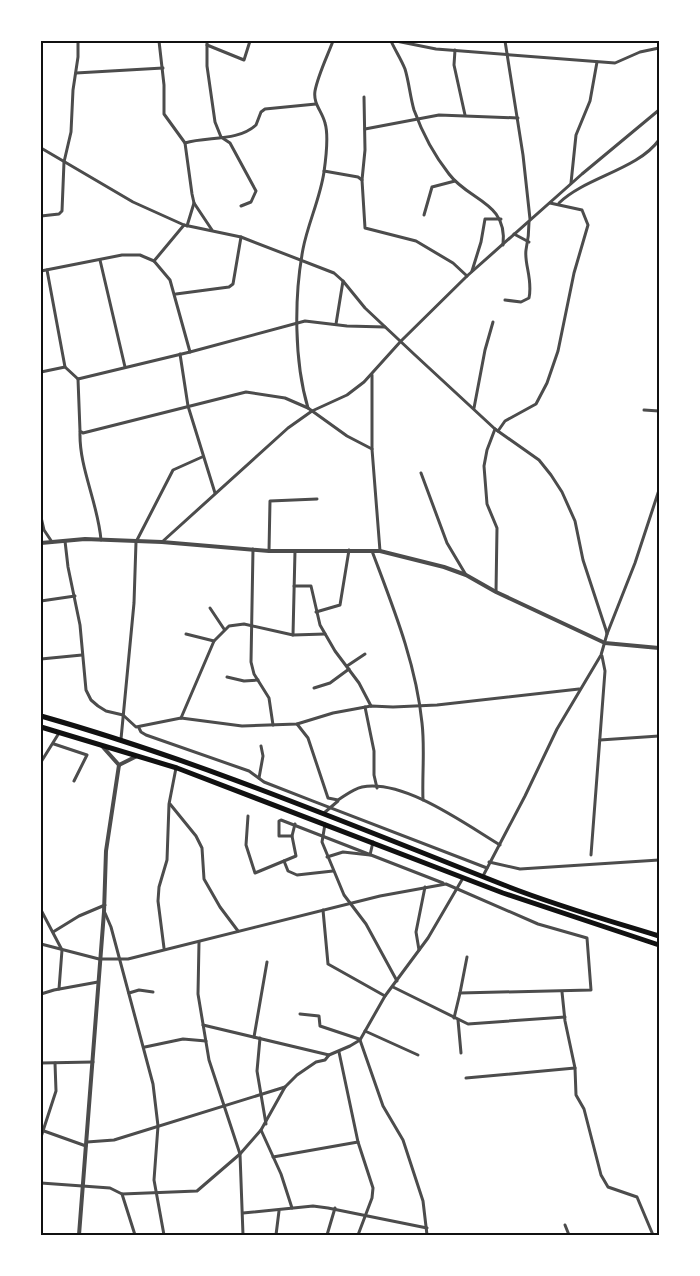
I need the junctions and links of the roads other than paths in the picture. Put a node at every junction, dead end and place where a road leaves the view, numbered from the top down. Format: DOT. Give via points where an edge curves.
graph roads {
  1 [pos="78,41"];
  2 [pos="159,41"];
  3 [pos="250,41"];
  4 [pos="333,41"];
  5 [pos="390,41"];
  6 [pos="396,41"];
  7 [pos="505,41"];
  8 [pos="207,43"];
  9 [pos="659,48"];
  10 [pos="455,50"];
  11 [pos="506,55"];
  12 [pos="597,62"];
  13 [pos="162,68"];
  14 [pos="76,73"];
  15 [pos="364,97"];
  16 [pos="316,104"];
  17 [pos="659,110"];
  18 [pos="465,115"];
  19 [pos="418,117"];
  20 [pos="518,118"];
  21 [pos="365,128"];
  22 [pos="221,137"];
  23 [pos="659,140"];
  24 [pos="185,143"];
  25 [pos="41,148"];
  26 [pos="64,162"];
  27 [pos="324,171"];
  28 [pos="362,180"];
  29 [pos="456,181"];
  30 [pos="571,184"];
  31 [pos="549,202"];
  32 [pos="194,203"];
  33 [pos="558,203"];
  34 [pos="241,206"];
  35 [pos="424,215"];
  36 [pos="41,216"];
  37 [pos="501,219"];
  38 [pos="530,220"];
  39 [pos="186,225"];
  40 [pos="212,230"];
  41 [pos="514,234"];
  42 [pos="241,237"];
  43 [pos="529,242"];
  44 [pos="503,245"];
  45 [pos="302,259"];
  46 [pos="100,260"];
  47 [pos="154,261"];
  48 [pos="47,270"];
  49 [pos="41,271"];
  50 [pos="472,271"];
  51 [pos="467,276"];
  52 [pos="344,280"];
  53 [pos="176,294"];
  54 [pos="505,300"];
  55 [pos="297,322"];
  56 [pos="493,322"];
  57 [pos="336,324"];
  58 [pos="386,327"];
  59 [pos="401,341"];
  60 [pos="190,352"];
  61 [pos="180,354"];
  62 [pos="65,366"];
  63 [pos="125,367"];
  64 [pos="41,372"];
  65 [pos="372,374"];
  66 [pos="78,378"];
  67 [pos="188,406"];
  68 [pos="308,408"];
  69 [pos="474,408"];
  70 [pos="644,410"];
  71 [pos="659,411"];
  72 [pos="312,412"];
  73 [pos="497,430"];
  74 [pos="80,431"];
  75 [pos="372,449"];
  76 [pos="202,457"];
  77 [pos="420,473"];
  78 [pos="659,490"];
  79 [pos="215,493"];
  80 [pos="317,499"];
  81 [pos="41,517"];
  82 [pos="43,532"];
  83 [pos="101,540"];
  84 [pos="65,541"];
  85 [pos="52,542"];
  86 [pos="136,542"];
  87 [pos="162,542"];
  88 [pos="41,543"];
  89 [pos="254,549"];
  90 [pos="269,550"];
  91 [pos="349,550"];
  92 [pos="295,551"];
  93 [pos="372,551"];
  94 [pos="380,552"];
  95 [pos="466,575"];
  96 [pos="294,586"];
  97 [pos="496,592"];
  98 [pos="75,596"];
  99 [pos="41,601"];
  100 [pos="210,608"];
  101 [pos="316,612"];
  102 [pos="251,625"];
  103 [pos="224,629"];
  104 [pos="186,634"];
  105 [pos="325,634"];
  106 [pos="607,634"];
  107 [pos="292,635"];
  108 [pos="214,641"];
  109 [pos="605,643"];
  110 [pos="659,648"];
  111 [pos="366,654"];
  112 [pos="82,655"];
  113 [pos="601,655"];
  114 [pos="41,659"];
  115 [pos="348,668"];
  116 [pos="227,677"];
  117 [pos="258,680"];
  118 [pos="314,688"];
  119 [pos="580,689"];
  120 [pos="371,706"];
  121 [pos="420,706"];
  122 [pos="365,707"];
  123 [pos="123,715"];
  124 [pos="41,716"];
  125 [pos="181,718"];
  126 [pos="297,724"];
  127 [pos="273,725"];
  128 [pos="41,727"];
  129 [pos="139,728"];
  130 [pos="60,732"];
  131 [pos="659,736"];
  132 [pos="121,739"];
  133 [pos="600,740"];
  134 [pos="54,744"];
  135 [pos="100,744"];
  136 [pos="261,746"];
  137 [pos="139,755"];
  138 [pos="41,762"];
  139 [pos="119,765"];
  140 [pos="176,768"];
  141 [pos="259,778"];
  142 [pos="74,781"];
  143 [pos="377,788"];
  144 [pos="338,800"];
  145 [pos="423,800"];
  146 [pos="169,804"];
  147 [pos="329,808"];
  148 [pos="323,814"];
  149 [pos="248,816"];
  150 [pos="295,824"];
  151 [pos="325,824"];
  152 [pos="322,834"];
  153 [pos="292,836"];
  154 [pos="373,842"];
  155 [pos="420,842"];
  156 [pos="500,845"];
  157 [pos="417,850"];
  158 [pos="370,855"];
  159 [pos="591,855"];
  160 [pos="327,857"];
  161 [pos="659,860"];
  162 [pos="284,862"];
  163 [pos="489,862"];
  164 [pos="487,868"];
  165 [pos="333,870"];
  166 [pos="482,876"];
  167 [pos="463,877"];
  168 [pos="446,884"];
  169 [pos="425,886"];
  170 [pos="456,888"];
  171 [pos="350,903"];
  172 [pos="105,905"];
  173 [pos="41,910"];
  174 [pos="323,910"];
  175 [pos="104,912"];
  176 [pos="238,931"];
  177 [pos="53,932"];
  178 [pos="659,936"];
  179 [pos="198,942"];
  180 [pos="41,944"];
  181 [pos="659,945"];
  182 [pos="164,948"];
  183 [pos="62,950"];
  184 [pos="420,950"];
  185 [pos="467,957"];
  186 [pos="100,959"];
  187 [pos="119,960"];
  188 [pos="267,962"];
  189 [pos="397,981"];
  190 [pos="98,982"];
  191 [pos="392,987"];
  192 [pos="59,989"];
  193 [pos="153,992"];
  194 [pos="460,992"];
  195 [pos="562,992"];
  196 [pos="128,993"];
  197 [pos="41,994"];
  198 [pos="385,996"];
  199 [pos="300,1014"];
  200 [pos="564,1017"];
  201 [pos="456,1019"];
  202 [pos="203,1025"];
  203 [pos="365,1031"];
  204 [pos="254,1037"];
  205 [pos="260,1038"];
  206 [pos="360,1040"];
  207 [pos="206,1041"];
  208 [pos="144,1047"];
  209 [pos="340,1052"];
  210 [pos="461,1053"];
  211 [pos="418,1054"];
  212 [pos="329,1055"];
  213 [pos="93,1062"];
  214 [pos="41,1063"];
  215 [pos="55,1063"];
  216 [pos="575,1068"];
  217 [pos="466,1078"];
  218 [pos="286,1087"];
  219 [pos="259,1094"];
  220 [pos="224,1107"];
  221 [pos="266,1124"];
  222 [pos="158,1126"];
  223 [pos="261,1130"];
  224 [pos="44,1132"];
  225 [pos="41,1137"];
  226 [pos="358,1142"];
  227 [pos="87,1144"];
  228 [pos="240,1154"];
  229 [pos="273,1157"];
  230 [pos="41,1184"];
  231 [pos="82,1187"];
  232 [pos="122,1194"];
  233 [pos="156,1194"];
  234 [pos="292,1208"];
  235 [pos="335,1208"];
  236 [pos="280,1211"];
  237 [pos="243,1214"];
  238 [pos="366,1215"];
  239 [pos="566,1225"];
  240 [pos="426,1228"];
  241 [pos="78,1235"];
  242 [pos="135,1235"];
  243 [pos="164,1235"];
  244 [pos="243,1235"];
  245 [pos="276,1235"];
  246 [pos="327,1235"];
  247 [pos="358,1235"];
  248 [pos="427,1235"];
  249 [pos="569,1235"];
  250 [pos="653,1235"];
  1 -- 14 [label="street"];
  2 -- 13 [label="street"];
  3 -- 8 [label="street" via="244,60"];
  4 -- 16 [label="street" via="315,92"];
  5 -- 19 [label="street" via="404,68"];
  6 -- 10 [label="street"];
  7 -- 11 [label="street"];
  8 -- 22 [label="street" via="211,106"];
  9 -- 12 [label="street" via="615,63"];
  10 -- 11 [label="street"];
  10 -- 18 [label="street" via="454,65"];
  11 -- 12 [label="street"];
  11 -- 20 [label="street"];
  12 -- 30 [label="street" via="590,101 576,136"];
  13 -- 14 [label="street"];
  13 -- 24 [label="street" via="164,114"];
  14 -- 26 [label="street"];
  15 -- 21 [label="street"];
  16 -- 22 [label="street" via="265,109 253,128 230,138"];
  16 -- 27 [label="street" via="325,123"];
  17 -- 30 [label="street"];
  18 -- 19 [label="street"];
  18 -- 20 [label="street"];
  19 -- 21 [label="street"];
  19 -- 29 [label="street" via="430,144"];
  20 -- 38 [label="street"];
  21 -- 28 [label="street"];
  22 -- 24 [label="street"];
  22 -- 34 [label="street" via="230,143 256,191 251,202"];
  23 -- 33 [label="street" via="641,156"];
  24 -- 32 [label="street"];
  25 -- 26 [label="street"];
  26 -- 36 [label="street" via="62,213"];
  26 -- 39 [label="street" via="133,202"];
  27 -- 28 [label="street"];
  27 -- 45 [label="street"];
  28 -- 51 [label="street" via="365,228 416,241 453,263"];
  29 -- 35 [label="street" via="432,187"];
  29 -- 37 [label="street"];
  30 -- 31 [label="street"];
  31 -- 33 [label="street"];
  31 -- 38 [label="street"];
  32 -- 39 [label="street"];
  32 -- 40 [label="street"];
  33 -- 73 [label="street" via="582,210 588,225 574,273 558,351 540,399 505,421"];
  37 -- 44 [label="street"];
  37 -- 50 [label="street" via="485,218"];
  38 -- 41 [label="street"];
  38 -- 43 [label="street"];
  39 -- 40 [label="street"];
  39 -- 47 [label="street"];
  40 -- 42 [label="street"];
  41 -- 43 [label="street"];
  41 -- 44 [label="street"];
  42 -- 45 [label="street"];
  42 -- 53 [label="street" via="233,284"];
  43 -- 54 [label="street" via="526,250 532,285 529,298 521,302"];
  44 -- 50 [label="street"];
  45 -- 52 [label="street"];
  45 -- 55 [label="street"];
  46 -- 47 [label="street" via="140,255"];
  46 -- 48 [label="street"];
  46 -- 63 [label="street"];
  47 -- 53 [label="street" via="170,280"];
  48 -- 49 [label="street"];
  48 -- 62 [label="street"];
  50 -- 51 [label="street"];
  51 -- 59 [label="street"];
  52 -- 57 [label="street"];
  52 -- 58 [label="street" via="365,308"];
  53 -- 60 [label="street"];
  55 -- 57 [label="street"];
  55 -- 60 [label="street"];
  55 -- 68 [label="street" via="300,368"];
  56 -- 69 [label="street"];
  57 -- 58 [label="street"];
  58 -- 59 [label="street"];
  59 -- 65 [label="street"];
  59 -- 69 [label="street"];
  60 -- 61 [label="street"];
  61 -- 63 [label="street"];
  61 -- 67 [label="street"];
  62 -- 64 [label="street"];
  62 -- 66 [label="street"];
  63 -- 66 [label="street"];
  65 -- 72 [label="street" via="347,395"];
  65 -- 75 [label="street"];
  66 -- 74 [label="street"];
  67 -- 68 [label="street" via="246,392 285,398"];
  67 -- 74 [label="street" via="83,433"];
  67 -- 76 [label="street"];
  68 -- 72 [label="street"];
  69 -- 73 [label="street"];
  70 -- 71 [label="street"];
  72 -- 75 [label="street"];
  72 -- 79 [label="street" via="288,428"];
  73 -- 97 [label="street" via="486,450 484,466 487,504 497,528"];
  73 -- 106 [label="street" via="539,460 562,492 575,521 583,560"];
  74 -- 83 [label="street" via="80,445 99,516"];
  75 -- 94 [label="street"];
  76 -- 79 [label="street"];
  76 -- 86 [label="street" via="173,470"];
  77 -- 95 [label="street" via="448,543"];
  78 -- 106 [label="street"];
  79 -- 87 [label="street"];
  80 -- 90 [label="street" via="270,501"];
  81 -- 82 [label="street"];
  82 -- 85 [label="street"];
  83 -- 84 [label="street"];
  83 -- 86 [label="street"];
  84 -- 85 [label="street"];
  84 -- 98 [label="street"];
  85 -- 88 [label="street"];
  86 -- 87 [label="street"];
  86 -- 123 [label="street" via="134,603"];
  87 -- 89 [label="street"];
  89 -- 90 [label="street"];
  89 -- 102 [label="street"];
  90 -- 92 [label="street"];
  91 -- 92 [label="street"];
  91 -- 93 [label="street"];
  91 -- 101 [label="street" via="340,605"];
  92 -- 96 [label="street"];
  93 -- 94 [label="street"];
  93 -- 121 [label="street" via="406,644"];
  94 -- 95 [label="street"];
  95 -- 97 [label="street"];
  96 -- 101 [label="street" via="311,585"];
  96 -- 107 [label="street"];
  97 -- 109 [label="street"];
  98 -- 99 [label="street"];
  98 -- 112 [label="street"];
  100 -- 103 [label="street"];
  101 -- 105 [label="street"];
  102 -- 103 [label="street" via="237,624"];
  102 -- 107 [label="street"];
  102 -- 117 [label="street" via="251,662"];
  103 -- 108 [label="street"];
  104 -- 108 [label="street"];
  105 -- 107 [label="street"];
  105 -- 115 [label="street"];
  106 -- 109 [label="street"];
  108 -- 125 [label="street"];
  109 -- 110 [label="street"];
  109 -- 113 [label="street"];
  111 -- 115 [label="street"];
  112 -- 114 [label="street"];
  112 -- 123 [label="street" via="86,690 91,700 106,711"];
  113 -- 119 [label="street"];
  113 -- 133 [label="street" via="605,671"];
  115 -- 118 [label="street" via="330,683"];
  115 -- 120 [label="street"];
  116 -- 117 [label="street"];
  117 -- 127 [label="street" via="269,698"];
  119 -- 121 [label="street"];
  119 -- 156 [label="street"];
  120 -- 121 [label="street"];
  120 -- 122 [label="street"];
  121 -- 145 [label="street" via="424,744"];
  122 -- 126 [label="street" via="333,712"];
  122 -- 143 [label="street"];
  123 -- 129 [label="street"];
  123 -- 132 [label="street"];
  124 -- 132 [label="main road"];
  125 -- 127 [label="street" via="227,725"];
  125 -- 129 [label="street"];
  126 -- 127 [label="street"];
  126 -- 144 [label="street" via="308,738 328,798"];
  128 -- 130 [label="main road"];
  129 -- 141 [label="street" via="146,735 249,771"];
  130 -- 134 [label="street"];
  130 -- 135 [label="main road"];
  131 -- 133 [label="street"];
  132 -- 148 [label="main road"];
  133 -- 159 [label="street"];
  134 -- 138 [label="street"];
  134 -- 142 [label="street" via="87,755"];
  135 -- 137 [label="main road"];
  135 -- 139 [label="street"];
  136 -- 141 [label="street" via="263,756"];
  137 -- 139 [label="street"];
  137 -- 140 [label="main road"];
  139 -- 172 [label="street" via="106,851"];
  140 -- 146 [label="street"];
  140 -- 151 [label="main road"];
  141 -- 147 [label="street"];
  143 -- 144 [label="street" via="363,787 350,791"];
  143 -- 145 [label="street" via="400,790"];
  144 -- 147 [label="street"];
  145 -- 156 [label="street"];
  146 -- 176 [label="street" via="196,836 202,848 204,879"];
  146 -- 182 [label="street" via="167,860 158,902"];
  147 -- 148 [label="street"];
  147 -- 155 [label="street"];
  148 -- 157 [label="main road"];
  149 -- 162 [label="street" via="246,845 255,873"];
  150 -- 152 [label="street"];
  150 -- 153 [label="street"];
  150 -- 153 [label="street" via="279,821 279,836"];
  151 -- 152 [label="street"];
  151 -- 154 [label="main road"];
  152 -- 158 [label="street"];
  152 -- 160 [label="street"];
  153 -- 162 [label="street" via="296,856"];
  154 -- 158 [label="street"];
  154 -- 167 [label="main road"];
  155 -- 157 [label="street"];
  155 -- 164 [label="street"];
  156 -- 163 [label="street"];
  157 -- 166 [label="main road"];
  158 -- 160 [label="street" via="343,852"];
  158 -- 168 [label="street"];
  160 -- 165 [label="street"];
  161 -- 163 [label="street" via="520,869"];
  162 -- 165 [label="street" via="288,871 297,875"];
  163 -- 164 [label="street"];
  164 -- 166 [label="street"];
  165 -- 171 [label="street"];
  166 -- 178 [label="main road"];
  167 -- 170 [label="street"];
  167 -- 181 [label="main road"];
  168 -- 169 [label="street"];
  168 -- 170 [label="street"];
  169 -- 171 [label="street"];
  169 -- 184 [label="street" via="416,932"];
  170 -- 184 [label="street"];
  170 -- 195 [label="street" via="538,924 587,938 591,990"];
  171 -- 174 [label="street"];
  171 -- 189 [label="street" via="366,924"];
  172 -- 175 [label="street"];
  172 -- 177 [label="street"];
  173 -- 177 [label="street"];
  174 -- 176 [label="street"];
  174 -- 198 [label="street" via="330,967"];
  175 -- 186 [label="street"];
  175 -- 187 [label="street"];
  176 -- 179 [label="street"];
  177 -- 183 [label="street"];
  179 -- 182 [label="street"];
  179 -- 202 [label="street" via="198,994"];
  180 -- 183 [label="street"];
  182 -- 187 [label="street"];
  183 -- 186 [label="street"];
  183 -- 192 [label="street"];
  184 -- 189 [label="street"];
  185 -- 194 [label="street"];
  186 -- 187 [label="street"];
  186 -- 190 [label="street"];
  187 -- 196 [label="street"];
  188 -- 204 [label="street"];
  189 -- 191 [label="street"];
  190 -- 192 [label="street"];
  190 -- 213 [label="street"];
  191 -- 198 [label="street"];
  191 -- 201 [label="street"];
  192 -- 197 [label="street"];
  193 -- 196 [label="street" via="139,990"];
  194 -- 195 [label="street"];
  194 -- 201 [label="street"];
  195 -- 200 [label="street"];
  196 -- 208 [label="street"];
  198 -- 203 [label="street"];
  199 -- 206 [label="street" via="319,1016 320,1026"];
  200 -- 201 [label="street" via="479,1025"];
  200 -- 216 [label="street"];
  201 -- 210 [label="street"];
  202 -- 204 [label="street"];
  202 -- 207 [label="street"];
  203 -- 206 [label="street"];
  203 -- 211 [label="street"];
  204 -- 205 [label="street"];
  205 -- 212 [label="street"];
  205 -- 219 [label="street"];
  206 -- 209 [label="street"];
  206 -- 240 [label="street" via="383,1106 403,1140 420,1192"];
  207 -- 208 [label="street" via="183,1040"];
  207 -- 220 [label="street"];
  208 -- 222 [label="street"];
  209 -- 212 [label="street"];
  209 -- 226 [label="street"];
  212 -- 218 [label="street" via="296,1075"];
  213 -- 215 [label="street"];
  213 -- 227 [label="street"];
  214 -- 215 [label="street"];
  215 -- 224 [label="street" via="56,1091"];
  216 -- 217 [label="street"];
  216 -- 250 [label="street" via="576,1095 584,1110 605,1184 612,1190 637,1197"];
  218 -- 219 [label="street"];
  218 -- 221 [label="street"];
  219 -- 220 [label="street"];
  219 -- 221 [label="street"];
  220 -- 222 [label="street"];
  220 -- 228 [label="street"];
  221 -- 223 [label="street"];
  222 -- 227 [label="street" via="114,1140"];
  222 -- 233 [label="street" via="154,1166"];
  223 -- 228 [label="street"];
  223 -- 229 [label="street"];
  224 -- 225 [label="street"];
  224 -- 227 [label="street"];
  226 -- 229 [label="street"];
  226 -- 238 [label="street" via="372,1188"];
  227 -- 231 [label="street"];
  228 -- 233 [label="street" via="197,1191"];
  228 -- 237 [label="street"];
  229 -- 234 [label="street"];
  230 -- 231 [label="street"];
  231 -- 232 [label="street" via="110,1188"];
  231 -- 241 [label="street"];
  232 -- 233 [label="street"];
  232 -- 242 [label="street"];
  233 -- 243 [label="street"];
  234 -- 235 [label="street"];
  234 -- 236 [label="street"];
  235 -- 238 [label="street"];
  235 -- 246 [label="street"];
  236 -- 237 [label="street"];
  236 -- 245 [label="street"];
  237 -- 244 [label="street"];
  238 -- 240 [label="street"];
  238 -- 247 [label="street"];
  239 -- 249 [label="street"];
  240 -- 248 [label="street"];
}
